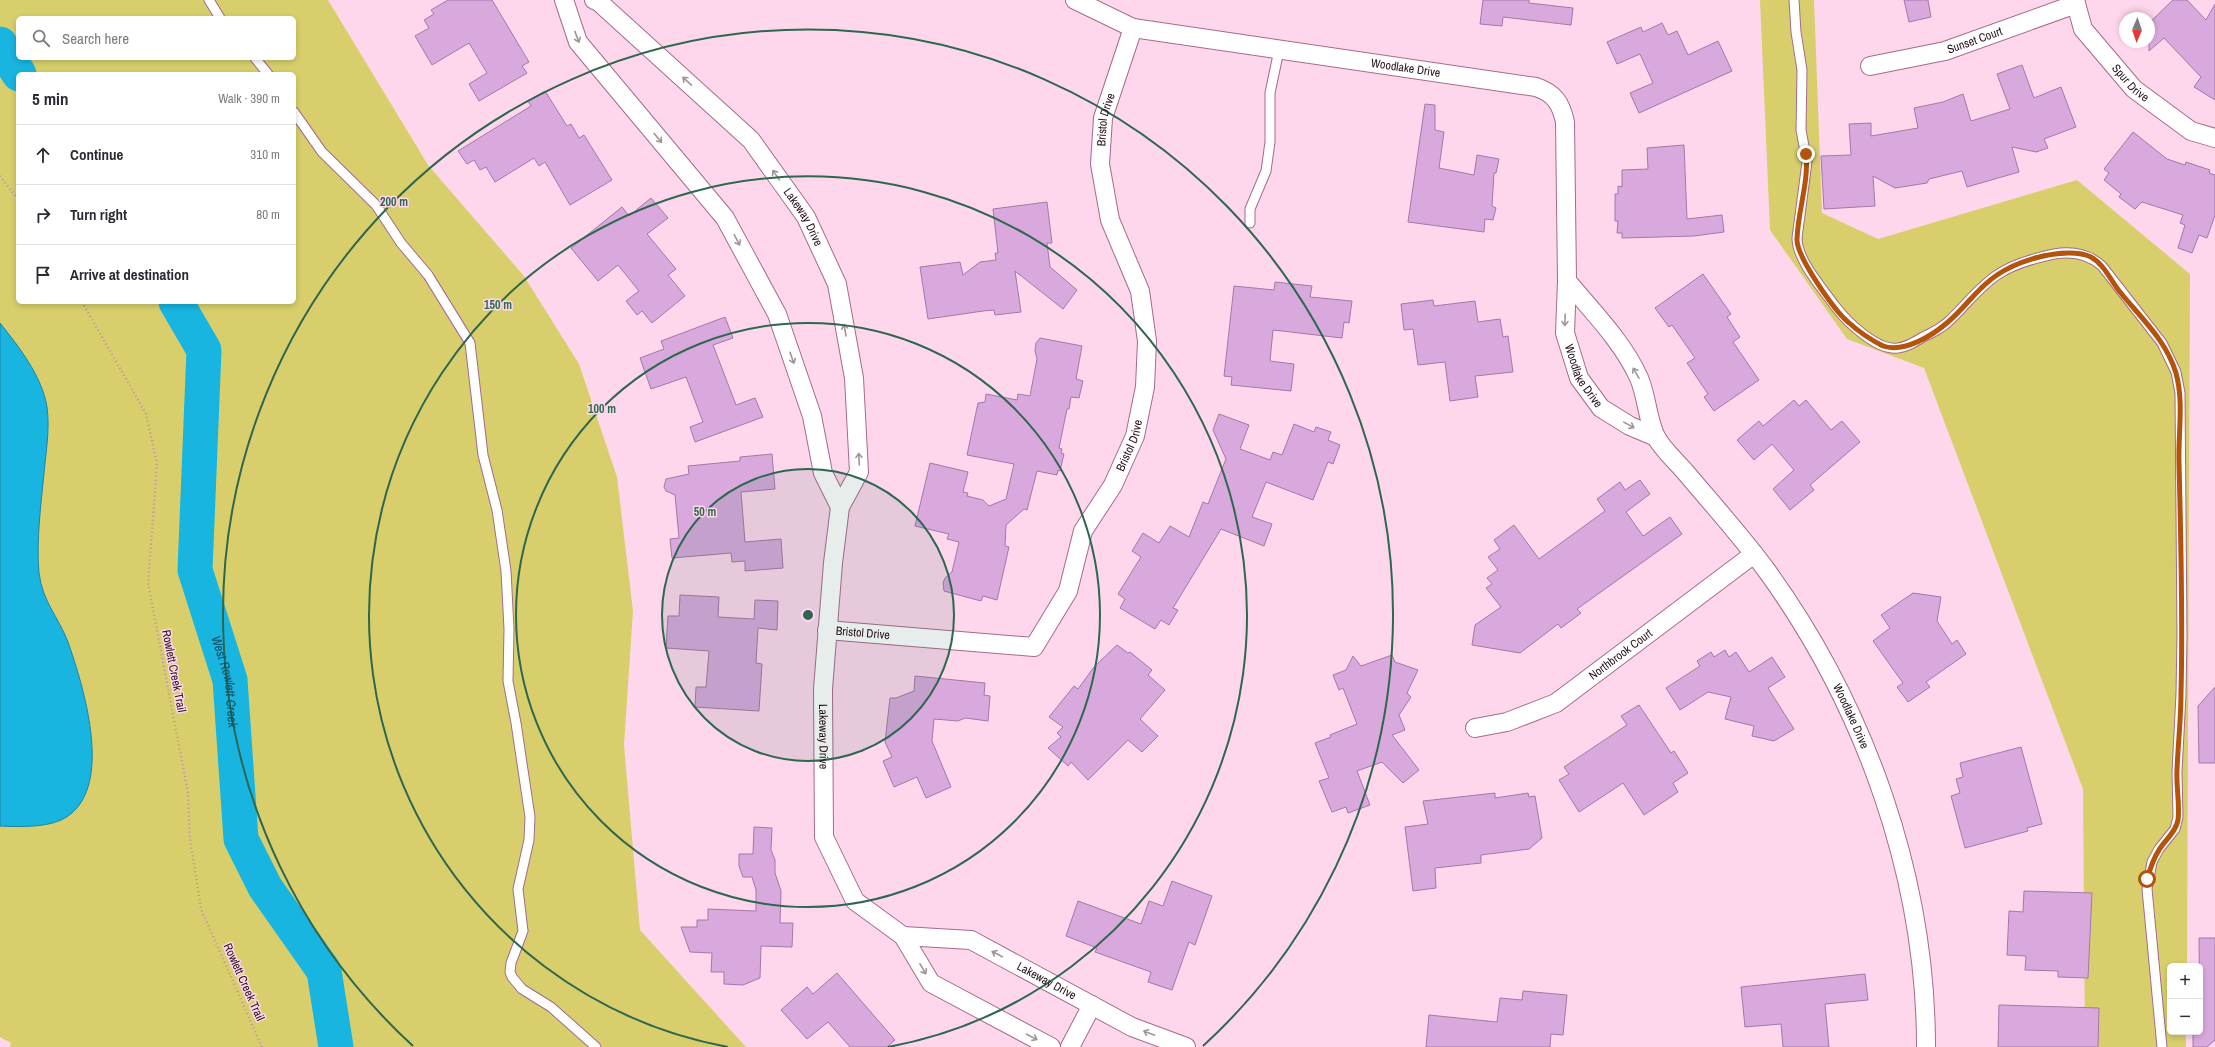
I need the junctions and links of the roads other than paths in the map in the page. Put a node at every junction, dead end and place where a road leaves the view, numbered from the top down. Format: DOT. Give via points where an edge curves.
graph roads {
  1 [pos="209,0"];
  2 [pos="564,0"];
  3 [pos="594,0"];
  4 [pos="1075,0"];
  5 [pos="1794,0"];
  6 [pos="2076,2"];
  7 [pos="219,16"];
  8 [pos="1133,28"];
  9 [pos="1279,50"];
  10 [pos="257,60"];
  11 [pos="1870,66"];
  12 [pos="266,72"];
  13 [pos="296,115"];
  14 [pos="2215,138"];
  15 [pos="1250,223"];
  16 [pos="1566,281"];
  17 [pos="1656,437"];
  18 [pos="840,507"];
  19 [pos="1754,554"];
  20 [pos="827,630"];
  21 [pos="1475,728"];
  22 [pos="903,936"];
  23 [pos="1092,1005"];
  24 [pos="596,1047"];
  25 [pos="1051,1047"];
  26 [pos="1070,1047"];
  27 [pos="1186,1047"];
  28 [pos="1926,1047"];
  29 [pos="2162,1047"];
  1 -- 7 [label="lane"];
  2 -- 18 [label="street, one-way" via="578,42 725,218 777,314 812,416 823,473"];
  18 -- 3 [label="street, Lakeway Drive, one-way" via="860,472 854,378 837,284 806,216 751,140 647,44"];
  4 -- 8 [label="street, Woodlake Drive"];
  5 -- 29 [label="lane" via="1803,81 1801,130 1807,162 1797,238 1798,249 1824,292 1848,322 1883,346 1906,346 1948,323 1982,286 1999,273 2038,258 2064,253 2079,254 2092,257 2102,266 2162,343 2176,372 2180,400 2182,628 2176,772 2178,817 2175,828 2152,862 2147,889"];
  6 -- 11 [label="street, Sunset Court" via="1945,51"];
  6 -- 14 [label="street, Spur Drive" via="2083,29 2134,89 2191,131"];
  8 -- 9 [label="street, Woodlake Drive"];
  8 -- 20 [label="street, Bristol Drive" via="1103,118 1100,164 1110,220 1140,291 1147,341 1145,387 1135,436 1113,485 1083,531 1068,591 1034,647"];
  9 -- 15 [label="lane" via="1270,93 1270,142 1266,171 1250,209"];
  9 -- 16 [label="street, Woodlake Drive" via="1536,87 1547,91 1563,110 1565,122"];
  10 -- 12 [label="lane"];
  13 -- 24 [label="lane" via="322,152 376,205 401,243 428,275 470,343 483,455 497,510 506,571 508,681 530,822 529,840 518,889 523,931 510,964 510,972 522,988 551,1007"];
  17 -- 16 [label="street, Woodlake Drive, one-way" via="1639,378 1616,340"];
  16 -- 17 [label="street, Woodlake Drive, one-way" via="1565,333 1579,378 1601,408 1630,426"];
  17 -- 19 [label="street, Woodlake Drive"];
  18 -- 20 [label="street, Lakeway Drive"];
  19 -- 21 [label="street, Northbrook Court" via="1556,703 1507,722"];
  19 -- 28 [label="street, Woodlake Drive" via="1788,601 1825,664 1854,722 1883,795 1903,859 1913,906 1921,958"];
  20 -- 22 [label="street, Lakeway Drive" via="823,689 824,836 855,900"];
  23 -- 22 [label="street, Lakeway Drive, one-way" via="971,940"];
  22 -- 25 [label="street, Lakeway Drive, one-way" via="931,983"];
  23 -- 26 [label="street"];
  27 -- 23 [label="street, Lakeway Drive, one-way" via="1132,1027"];
}
